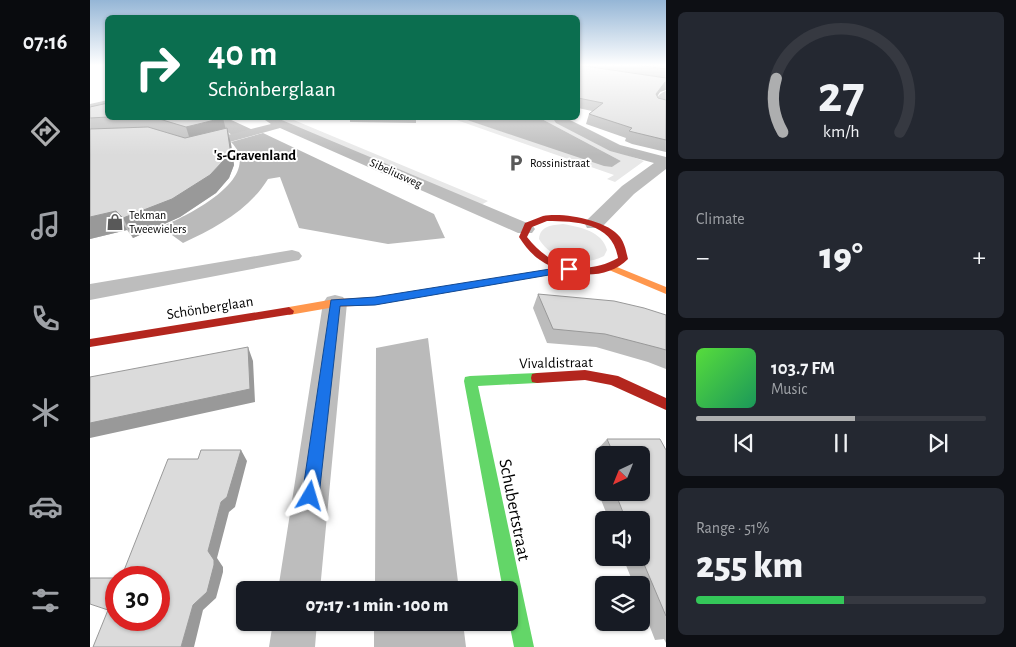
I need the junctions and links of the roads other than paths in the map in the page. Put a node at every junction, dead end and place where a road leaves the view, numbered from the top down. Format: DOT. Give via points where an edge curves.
graph roads {
  1 [pos="665,95"];
  2 [pos="105,104"];
  3 [pos="666,106"];
  4 [pos="90,107"];
  5 [pos="300,120"];
  6 [pos="560,120"];
  7 [pos="271,122"];
  8 [pos="182,146"];
  9 [pos="666,162"];
  10 [pos="539,219"];
  11 [pos="594,224"];
  12 [pos="525,229"];
  13 [pos="292,256"];
  14 [pos="612,268"];
  15 [pos="569,269"];
  16 [pos="367,291"];
  17 [pos="666,291"];
  18 [pos="90,292"];
  19 [pos="335,302"];
  20 [pos="90,344"];
  21 [pos="470,381"];
  22 [pos="666,404"];
  23 [pos="300,581"];
  24 [pos="294,631"];
  25 [pos="292,647"];
  26 [pos="524,647"];
  1 -- 3 [label="street" via="658,104"];
  2 -- 4 [label="street"];
  5 -- 10 [label="street, Sibeliusweg"];
  6 -- 9 [label="street" via="615,148"];
  7 -- 8 [label="street" via="224,141 190,149"];
  7 -- 12 [label="street, Sibeliusweg"];
  9 -- 11 [label="street" via="628,190"];
  10 -- 11 [label="street" via="570,218"];
  10 -- 12 [label="street"];
  11 -- 14 [label="street" via="613,235 629,256"];
  12 -- 15 [label="street" via="525,243 532,256"];
  13 -- 18 [label="street"];
  14 -- 15 [label="street" via="594,272"];
  14 -- 17 [label="street"];
  15 -- 19 [label="street, Schönberglaan" via="375,301"];
  16 -- 19 [label="street, Schönberglaan"];
  19 -- 20 [label="street, Schönberglaan"];
  19 -- 23 [label="street"];
  21 -- 22 [label="street, Vivaldistraat" via="585,374 613,380"];
  21 -- 26 [label="street, Schubertstraat"];
  24 -- 25 [label="street"];
}
